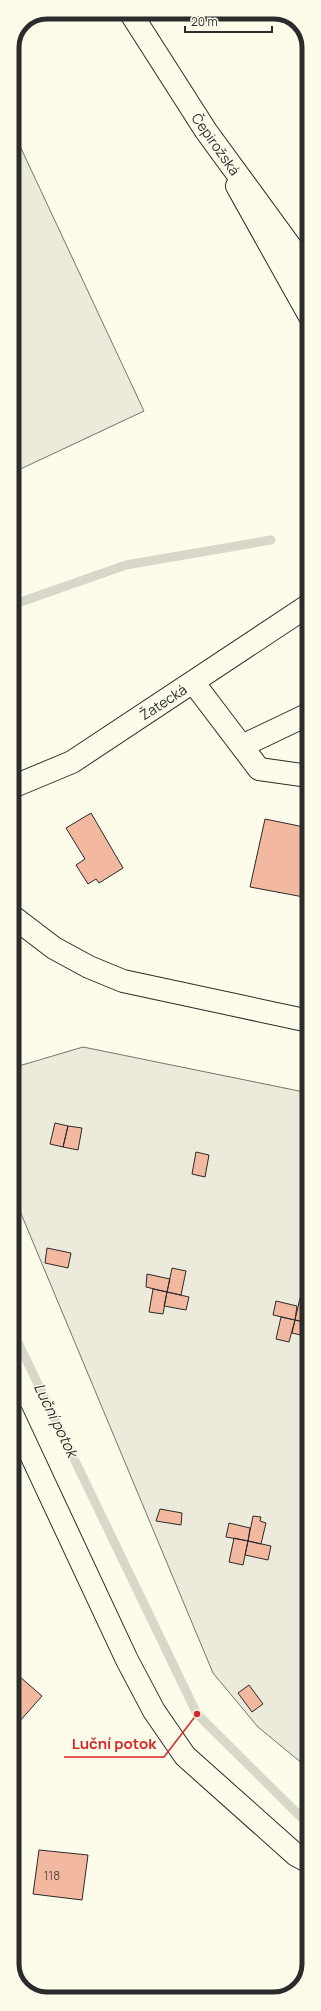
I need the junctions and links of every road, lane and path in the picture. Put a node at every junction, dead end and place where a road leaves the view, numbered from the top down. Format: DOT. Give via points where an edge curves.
graph roads {
  1 [pos="134,19"];
  2 [pos="206,131"];
  3 [pos="302,262"];
  4 [pos="302,302"];
  5 [pos="302,609"];
  6 [pos="193,682"];
  7 [pos="302,717"];
  8 [pos="242,746"];
  9 [pos="302,775"];
  10 [pos="19,784"];
  11 [pos="19,921"];
  12 [pos="302,1019"];
  13 [pos="19,1429"];
  14 [pos="302,1858"];
  1 -- 2 [label="street, Čepirožská"];
  2 -- 3 [label="street, Čepirožská"];
  2 -- 4 [label="street"];
  5 -- 6 [label="street, Žatecká"];
  6 -- 8 [label="street"];
  6 -- 10 [label="street, Žatecká" via="72,762"];
  7 -- 8 [label="street"];
  8 -- 9 [label="street" via="259,769"];
  11 -- 12 [label="street" via="54,948 89,967 123,981"];
  13 -- 14 [label="street" via="126,1660 154,1711 185,1756"];
}
